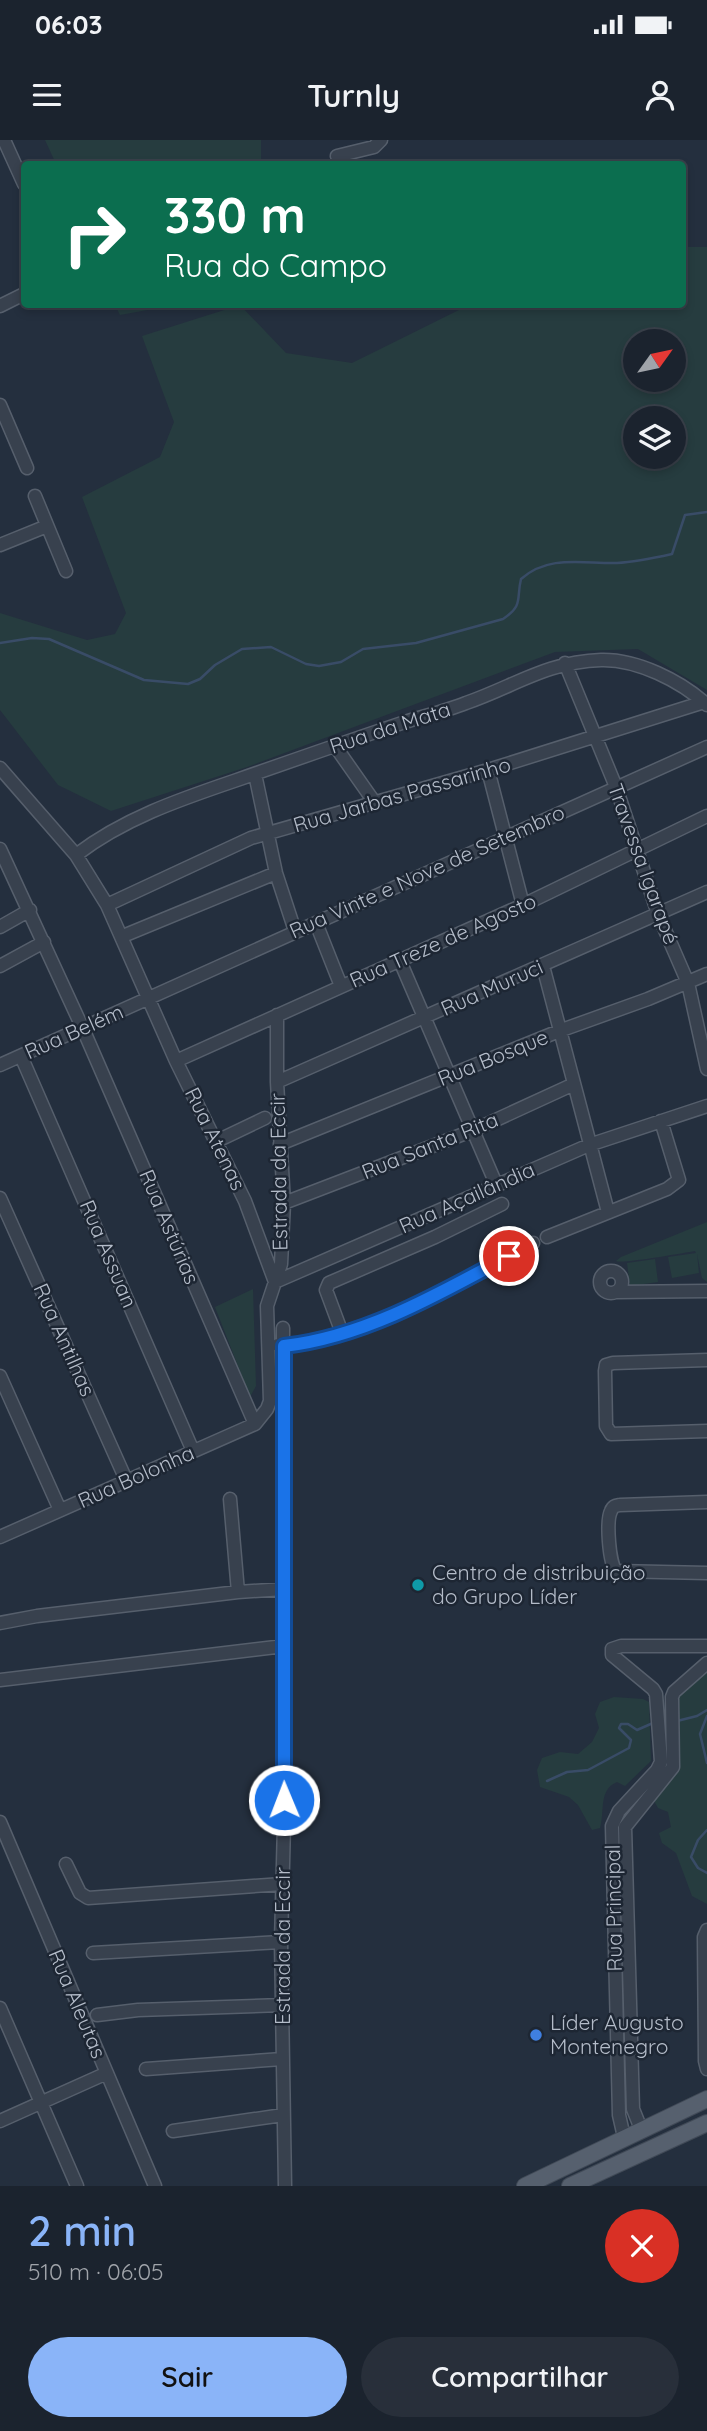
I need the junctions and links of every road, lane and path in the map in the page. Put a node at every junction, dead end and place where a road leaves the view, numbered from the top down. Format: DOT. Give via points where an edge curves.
graph roads {
  1 [pos="5,140"];
  2 [pos="381,140"];
  3 [pos="337,156"];
  4 [pos="21,177"];
  5 [pos="21,296"];
  6 [pos="0,306"];
  7 [pos="0,405"];
  8 [pos="6,439"];
  9 [pos="27,468"];
  10 [pos="35,496"];
  11 [pos="47,526"];
  12 [pos="0,545"];
  13 [pos="66,572"];
  14 [pos="565,663"];
  15 [pos="706,704"];
  16 [pos="597,737"];
  17 [pos="335,746"];
  18 [pos="707,747"];
  19 [pos="0,768"];
  20 [pos="488,770"];
  21 [pos="255,774"];
  22 [pos="616,787"];
  23 [pos="374,803"];
  24 [pos="707,816"];
  25 [pos="266,834"];
  26 [pos="506,837"];
  27 [pos="638,851"];
  28 [pos="1,854"];
  29 [pos="76,855"];
  30 [pos="276,873"];
  31 [pos="707,892"];
  32 [pos="107,905"];
  33 [pos="523,905"];
  34 [pos="30,910"];
  35 [pos="658,914"];
  36 [pos="316,923"];
  37 [pos="0,928"];
  38 [pos="295,931"];
  39 [pos="123,936"];
  40 [pos="44,942"];
  41 [pos="400,961"];
  42 [pos="543,966"];
  43 [pos="0,967"];
  44 [pos="707,974"];
  45 [pos="688,984"];
  46 [pos="341,986"];
  47 [pos="148,999"];
  48 [pos="277,1015"];
  49 [pos="423,1018"];
  50 [pos="83,1029"];
  51 [pos="559,1031"];
  52 [pos="21,1056"];
  53 [pos="176,1061"];
  54 [pos="0,1065"];
  55 [pos="707,1069"];
  56 [pos="450,1076"];
  57 [pos="277,1083"];
  58 [pos="574,1084"];
  59 [pos="707,1106"];
  60 [pos="265,1118"];
  61 [pos="661,1121"];
  62 [pos="474,1130"];
  63 [pos="217,1141"];
  64 [pos="280,1144"];
  65 [pos="589,1145"];
  66 [pos="496,1184"];
  67 [pos="0,1198"];
  68 [pos="284,1203"];
  69 [pos="502,1204"];
  70 [pos="608,1212"];
  71 [pos="547,1237"];
  72 [pos="533,1243"];
  73 [pos="275,1282"];
  74 [pos="707,1291"];
  75 [pos="616,1292"];
  76 [pos="284,1328"];
  77 [pos="342,1333"];
  78 [pos="267,1344"];
  79 [pos="284,1346"];
  80 [pos="707,1360"];
  81 [pos="0,1376"];
  82 [pos="267,1409"];
  83 [pos="255,1424"];
  84 [pos="707,1431"];
  85 [pos="193,1451"];
  86 [pos="127,1482"];
  87 [pos="230,1499"];
  88 [pos="707,1502"];
  89 [pos="61,1510"];
  90 [pos="0,1537"];
  91 [pos="707,1573"];
  92 [pos="284,1589"];
  93 [pos="238,1592"];
  94 [pos="0,1623"];
  95 [pos="284,1646"];
  96 [pos="707,1646"];
  97 [pos="707,1663"];
  98 [pos="0,1679"];
  99 [pos="3,1837"];
  100 [pos="66,1864"];
  101 [pos="282,1884"];
  102 [pos="615,1924"];
  103 [pos="630,1924"];
  104 [pos="707,1930"];
  105 [pos="281,1942"];
  106 [pos="93,1953"];
  107 [pos="282,2005"];
  108 [pos="0,2008"];
  109 [pos="97,2015"];
  110 [pos="282,2059"];
  111 [pos="146,2069"];
  112 [pos="707,2069"];
  113 [pos="107,2073"];
  114 [pos="634,2087"];
  115 [pos="619,2090"];
  116 [pos="707,2098"];
  117 [pos="42,2103"];
  118 [pos="283,2115"];
  119 [pos="0,2121"];
  120 [pos="707,2123"];
  121 [pos="641,2129"];
  122 [pos="173,2131"];
  123 [pos="624,2137"];
  124 [pos="581,2184"];
  125 [pos="77,2186"];
  126 [pos="155,2186"];
  127 [pos="285,2186"];
  128 [pos="525,2186"];
  1 -- 4 [label="street"];
  2 -- 3 [label="street"];
  5 -- 6 [label="street"];
  7 -- 8 [label="street"];
  8 -- 9 [label="street"];
  10 -- 11 [label="street"];
  11 -- 12 [label="street"];
  11 -- 13 [label="street"];
  14 -- 15 [label="street, Rua da Mata" via="604,660 652,671"];
  14 -- 16 [label="street, Travessa Igarapé"];
  14 -- 17 [label="street, Rua da Mata" via="464,704"];
  15 -- 16 [label="street, Rua Jarbas Passarinho"];
  16 -- 20 [label="street, Rua Jarbas Passarinho"];
  16 -- 22 [label="street, Travessa Igarapé"];
  17 -- 21 [label="street, Rua da Mata"];
  17 -- 23 [label="street"];
  18 -- 22 [label="street, Rua Vinte e Nove de Setembro"];
  19 -- 29 [label="street, Rua Atenas"];
  20 -- 23 [label="street, Rua Jarbas Passarinho"];
  20 -- 26 [label="street"];
  21 -- 25 [label="street"];
  21 -- 29 [label="street, Rua da Mata" via="156,808"];
  22 -- 26 [label="street, Rua Vinte e Nove de Setembro"];
  22 -- 27 [label="street, Travessa Igarapé"];
  23 -- 25 [label="street, Rua Jarbas Passarinho"];
  24 -- 27 [label="street, Rua Treze de Agosto"];
  25 -- 30 [label="street"];
  25 -- 32 [label="street, Rua Jarbas Passarinho"];
  26 -- 33 [label="street"];
  26 -- 36 [label="street, Rua Vinte e Nove de Setembro"];
  27 -- 33 [label="street, Rua Treze de Agosto"];
  27 -- 35 [label="street, Travessa Igarapé"];
  28 -- 34 [label="street, Rua Astúrias"];
  29 -- 32 [label="street, Rua Atenas"];
  30 -- 38 [label="street"];
  30 -- 39 [label="street"];
  31 -- 35 [label="street, Rua Muruci"];
  32 -- 39 [label="street, Rua Atenas"];
  33 -- 41 [label="street, Rua Treze de Agosto"];
  34 -- 37 [label="street"];
  34 -- 40 [label="street, Rua Astúrias"];
  35 -- 42 [label="street, Rua Muruci"];
  35 -- 45 [label="street, Travessa Igarapé"];
  36 -- 38 [label="street, Rua Vinte e Nove de Setembro"];
  36 -- 46 [label="street"];
  38 -- 47 [label="street, Rua Vinte e Nove de Setembro"];
  39 -- 47 [label="street, Rua Atenas"];
  40 -- 43 [label="street"];
  40 -- 50 [label="street, Rua Astúrias"];
  41 -- 46 [label="street, Rua Treze de Agosto"];
  41 -- 49 [label="street"];
  42 -- 49 [label="street, Rua Muruci"];
  42 -- 51 [label="street"];
  44 -- 45 [label="street, Rua Bosque"];
  45 -- 51 [label="street, Rua Bosque"];
  45 -- 55 [label="street, Travessa Igarapé"];
  46 -- 48 [label="street, Rua Treze de Agosto"];
  47 -- 50 [label="street, Rua Belém"];
  47 -- 53 [label="street, Rua Atenas"];
  48 -- 53 [label="street, Rua Treze de Agosto"];
  48 -- 57 [label="street, Estrada da Eccir"];
  49 -- 56 [label="street"];
  49 -- 57 [label="street, Rua Muruci"];
  50 -- 52 [label="street, Rua Belém"];
  50 -- 83 [label="street, Rua Astúrias"];
  51 -- 56 [label="street, Rua Bosque"];
  51 -- 58 [label="street"];
  52 -- 54 [label="street, Rua Belém"];
  52 -- 85 [label="street, Rua Assuan"];
  53 -- 63 [label="street, Rua Atenas"];
  56 -- 62 [label="street"];
  56 -- 64 [label="street, Rua Bosque"];
  57 -- 64 [label="street, Estrada da Eccir"];
  58 -- 62 [label="street, Rua Santa Rita"];
  58 -- 65 [label="street"];
  59 -- 61 [label="street"];
  60 -- 63 [label="street"];
  61 -- 65 [label="street, Rua Açailândia"];
  61 -- 70 [label="street" via="679,1180"];
  62 -- 66 [label="street"];
  62 -- 68 [label="street, Rua Santa Rita"];
  63 -- 73 [label="street, Rua Atenas"];
  64 -- 68 [label="street, Estrada da Eccir"];
  65 -- 66 [label="street, Rua Açailândia"];
  65 -- 70 [label="street"];
  66 -- 73 [label="street, Rua Açailândia"];
  67 -- 86 [label="street, Rua Antilhas"];
  68 -- 73 [label="street, Estrada da Eccir" via="281,1264"];
  69 -- 77 [label="street" via="329,1283 326,1290"];
  70 -- 71 [label="street"];
  72 -- 77 [label="street" via="411,1306"];
  73 -- 78 [label="street, Estrada da Eccir" via="267,1306"];
  74 -- 75 [label="street"];
  76 -- 79 [label="street, Estrada da Eccir"];
  77 -- 79 [label="street"];
  78 -- 79 [label="street"];
  78 -- 82 [label="street, Estrada da Eccir"];
  79 -- 92 [label="street, Estrada da Eccir"];
  80 -- 84 [label="street" via="606,1365 605,1398 606,1426 611,1434"];
  81 -- 89 [label="street"];
  82 -- 83 [label="street, Rua Bolonha"];
  83 -- 85 [label="street, Rua Bolonha"];
  85 -- 86 [label="street, Rua Bolonha"];
  86 -- 89 [label="street, Rua Bolonha"];
  87 -- 93 [label="street"];
  88 -- 91 [label="street" via="615,1506 610,1514 610,1563 619,1573"];
  89 -- 90 [label="street, Rua Bolonha"];
  92 -- 93 [label="street"];
  92 -- 95 [label="street, Estrada da Eccir"];
  93 -- 94 [label="street"];
  95 -- 98 [label="street"];
  95 -- 101 [label="street, Estrada da Eccir"];
  96 -- 102 [label="street, Rua Principal" via="621,1646 611,1652 656,1694 661,1762 613,1821"];
  97 -- 103 [label="street, Rua Principal" via="672,1697 671,1772 626,1824"];
  99 -- 113 [label="street, Rua Aleutas"];
  100 -- 101 [label="street" via="80,1894 88,1898"];
  101 -- 105 [label="street, Estrada da Eccir"];
  102 -- 103 [label="street"];
  102 -- 115 [label="street, Rua Principal"];
  103 -- 114 [label="street, Rua Principal"];
  104 -- 112 [label="street"];
  105 -- 106 [label="street"];
  105 -- 107 [label="street, Estrada da Eccir"];
  107 -- 109 [label="street"];
  107 -- 110 [label="street, Estrada da Eccir"];
  108 -- 117 [label="street"];
  110 -- 111 [label="street"];
  110 -- 118 [label="street, Estrada da Eccir"];
  113 -- 117 [label="street"];
  113 -- 126 [label="street, Rua Aleutas"];
  114 -- 115 [label="street"];
  114 -- 121 [label="street, Rua Principal" via="633,2109"];
  115 -- 123 [label="street, Rua Principal"];
  116 -- 121 [label="main road"];
  117 -- 119 [label="street"];
  117 -- 125 [label="street"];
  118 -- 122 [label="street"];
  118 -- 127 [label="street, Estrada da Eccir"];
  120 -- 124 [label="main road"];
  121 -- 123 [label="main road"];
  123 -- 128 [label="main road"];
}
